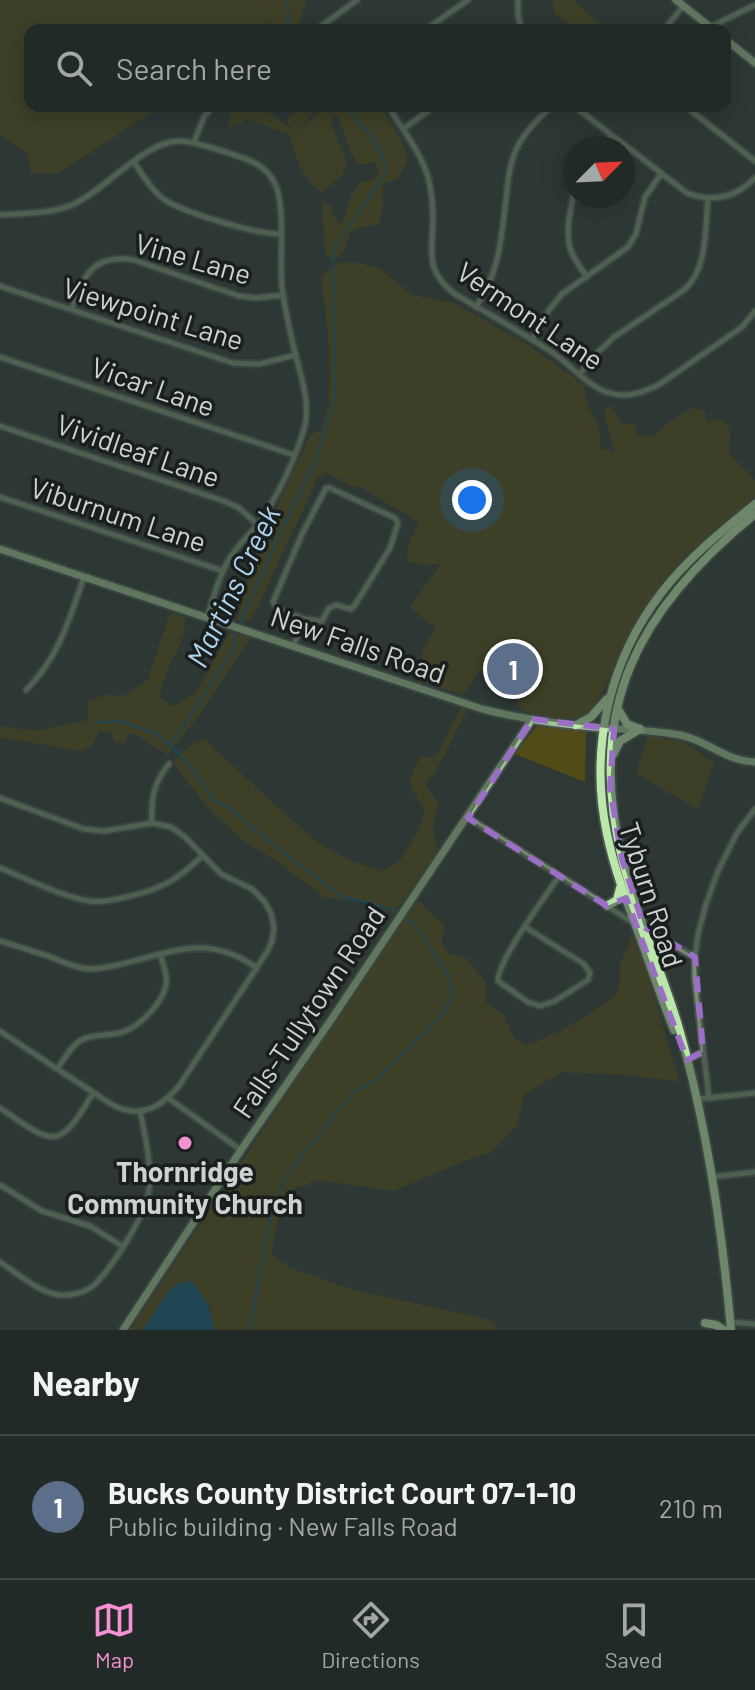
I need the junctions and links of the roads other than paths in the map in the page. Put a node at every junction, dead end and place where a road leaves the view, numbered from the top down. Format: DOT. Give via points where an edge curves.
graph roads {
  1 [pos="357,0"];
  2 [pos="468,0"];
  3 [pos="518,0"];
  4 [pos="679,3"];
  5 [pos="755,5"];
  6 [pos="324,24"];
  7 [pos="434,24"];
  8 [pos="520,24"];
  9 [pos="667,24"];
  10 [pos="706,24"];
  11 [pos="721,24"];
  12 [pos="731,44"];
  13 [pos="755,63"];
  14 [pos="208,112"];
  15 [pos="392,112"];
  16 [pos="427,112"];
  17 [pos="546,112"];
  18 [pos="582,112"];
  19 [pos="693,112"];
  20 [pos="403,129"];
  21 [pos="611,135"];
  22 [pos="194,142"];
  23 [pos="755,161"];
  24 [pos="134,162"];
  25 [pos="661,174"];
  26 [pos="755,178"];
  27 [pos="749,184"];
  28 [pos="755,192"];
  29 [pos="708,198"];
  30 [pos="573,208"];
  31 [pos="0,215"];
  32 [pos="280,234"];
  33 [pos="587,277"];
  34 [pos="0,286"];
  35 [pos="283,295"];
  36 [pos="476,307"];
  37 [pos="72,309"];
  38 [pos="755,311"];
  39 [pos="532,340"];
  40 [pos="296,355"];
  41 [pos="0,357"];
  42 [pos="580,374"];
  43 [pos="0,426"];
  44 [pos="294,455"];
  45 [pos="0,497"];
  46 [pos="755,504"];
  47 [pos="755,514"];
  48 [pos="258,525"];
  49 [pos="0,549"];
  50 [pos="223,571"];
  51 [pos="84,577"];
  52 [pos="207,618"];
  53 [pos="305,619"];
  54 [pos="293,647"];
  55 [pos="26,690"];
  56 [pos="611,691"];
  57 [pos="617,709"];
  58 [pos="532,719"];
  59 [pos="576,725"];
  60 [pos="603,728"];
  61 [pos="614,729"];
  62 [pos="640,729"];
  63 [pos="755,762"];
  64 [pos="169,764"];
  65 [pos="610,770"];
  66 [pos="0,798"];
  67 [pos="755,809"];
  68 [pos="468,818"];
  69 [pos="152,823"];
  70 [pos="202,856"];
  71 [pos="0,868"];
  72 [pos="559,876"];
  73 [pos="620,883"];
  74 [pos="607,906"];
  75 [pos="639,926"];
  76 [pos="525,927"];
  77 [pos="0,941"];
  78 [pos="160,954"];
  79 [pos="695,957"];
  80 [pos="257,968"];
  81 [pos="0,1031"];
  82 [pos="703,1052"];
  83 [pos="687,1060"];
  84 [pos="57,1069"];
  85 [pos="94,1092"];
  86 [pos="755,1093"];
  87 [pos="168,1098"];
  88 [pos="709,1098"];
  89 [pos="697,1099"];
  90 [pos="0,1108"];
  91 [pos="140,1111"];
  92 [pos="241,1150"];
  93 [pos="755,1172"];
  94 [pos="711,1177"];
  95 [pos="0,1185"];
  96 [pos="122,1246"];
  97 [pos="0,1262"];
  98 [pos="705,1323"];
  99 [pos="755,1324"];
  100 [pos="730,1326"];
  101 [pos="123,1330"];
  102 [pos="724,1330"];
  1 -- 6 [label="street"];
  2 -- 7 [label="street"];
  3 -- 8 [label="street"];
  4 -- 9 [label="street"];
  4 -- 10 [label="street"];
  5 -- 11 [label="street"];
  12 -- 13 [label="street"];
  14 -- 22 [label="street"];
  15 -- 20 [label="street, Vermont Lane"];
  16 -- 20 [label="street"];
  17 -- 36 [label="street" via="515,153 498,261"];
  18 -- 21 [label="street"];
  19 -- 23 [label="street"];
  20 -- 36 [label="street, Vermont Lane" via="431,190 434,270 447,288"];
  21 -- 25 [label="street"];
  22 -- 24 [label="street" via="167,142"];
  22 -- 32 [label="street" via="251,161 271,177 280,199"];
  24 -- 31 [label="street" via="73,205"];
  24 -- 32 [label="street" via="157,193 174,205 252,231"];
  25 -- 29 [label="street" via="687,193"];
  25 -- 33 [label="street" via="645,197 632,241"];
  26 -- 27 [label="street"];
  27 -- 28 [label="street"];
  27 -- 29 [label="street" via="727,197"];
  29 -- 42 [label="street" via="701,259 691,283 614,337"];
  30 -- 33 [label="street" via="569,242"];
  32 -- 35 [label="street"];
  33 -- 39 [label="street" via="562,294"];
  34 -- 37 [label="street, Viewpoint Lane"];
  35 -- 37 [label="street, Vine Lane" via="249,298 117,259 97,265 85,276"];
  35 -- 40 [label="street"];
  36 -- 39 [label="street, Vermont Lane"];
  37 -- 40 [label="street, Viewpoint Lane" via="233,363 259,364"];
  38 -- 42 [label="street, Vermont Lane" via="719,344 639,393 607,392"];
  39 -- 42 [label="street, Vermont Lane"];
  40 -- 44 [label="street" via="306,415"];
  41 -- 44 [label="street, Vicar Lane"];
  43 -- 48 [label="street, Vividleaf Lane" via="224,501"];
  44 -- 48 [label="street"];
  45 -- 50 [label="street, Viburnum Lane"];
  46 -- 56 [label="main road, Tyburn Road" via="662,591 628,646"];
  47 -- 57 [label="main road, Tyburn Road" via="704,559 665,604 631,664"];
  48 -- 50 [label="street"];
  49 -- 51 [label="street, New Falls Road"];
  50 -- 52 [label="street"];
  51 -- 52 [label="street, New Falls Road"];
  51 -- 55 [label="street" via="54,655"];
  52 -- 54 [label="street, New Falls Road"];
  53 -- 53 [label="street" via="322,621 329,608 355,605 390,548 395,518 330,488 324,490 273,602 277,609"];
  53 -- 54 [label="street"];
  54 -- 58 [label="street, New Falls Road" via="482,709"];
  56 -- 59 [label="main road" via="596,713"];
  56 -- 60 [label="main road, Tyburn Road"];
  57 -- 61 [label="main road, Tyburn Road"];
  57 -- 62 [label="main road" via="627,724"];
  58 -- 59 [label="street, New Falls Road"];
  58 -- 68 [label="street, Falls-Tullytown Road"];
  59 -- 60 [label="street, New Falls Road"];
  60 -- 61 [label="street, New Falls Road"];
  60 -- 73 [label="main road, Tyburn Road" via="602,805"];
  61 -- 62 [label="street, New Falls Road"];
  61 -- 65 [label="main road, Tyburn Road"];
  62 -- 63 [label="street, New Falls Road" via="685,736 731,758"];
  62 -- 65 [label="main road" via="620,741"];
  64 -- 69 [label="street" via="154,788"];
  65 -- 75 [label="main road, Tyburn Road" via="616,829"];
  66 -- 69 [label="street" via="84,829"];
  67 -- 79 [label="street" via="731,843 710,890"];
  68 -- 72 [label="street"];
  68 -- 92 [label="street, Falls-Tullytown Road"];
  69 -- 70 [label="street" via="178,830"];
  70 -- 71 [label="street" via="162,887 106,901 79,898"];
  70 -- 80 [label="street" via="221,874 252,889 269,908 273,934"];
  72 -- 74 [label="street"];
  72 -- 76 [label="street"];
  73 -- 74 [label="main road" via="617,900"];
  73 -- 75 [label="main road, Tyburn Road"];
  74 -- 75 [label="street"];
  75 -- 79 [label="street"];
  75 -- 83 [label="main road, Tyburn Road"];
  76 -- 76 [label="street" via="584,964 588,980 545,1006 498,981"];
  77 -- 78 [label="street" via="88,969"];
  78 -- 80 [label="street" via="211,948 233,953"];
  78 -- 84 [label="street" via="165,987 147,1016 125,1031 81,1040"];
  79 -- 82 [label="street"];
  80 -- 87 [label="street"];
  81 -- 84 [label="street"];
  82 -- 83 [label="street"];
  82 -- 88 [label="street"];
  83 -- 89 [label="main road, Tyburn Road"];
  84 -- 85 [label="street"];
  85 -- 90 [label="street" via="73,1126 58,1136 35,1131"];
  85 -- 91 [label="street" via="119,1108"];
  86 -- 88 [label="street"];
  87 -- 91 [label="street"];
  87 -- 92 [label="street"];
  88 -- 89 [label="street"];
  89 -- 94 [label="main road, Tyburn Road"];
  91 -- 96 [label="street" via="149,1188 142,1214"];
  92 -- 101 [label="street, Falls-Tullytown Road"];
  93 -- 94 [label="street"];
  94 -- 100 [label="main road, Tyburn Road"];
  95 -- 96 [label="street" via="42,1211 90,1226"];
  96 -- 97 [label="street" via="93,1285 70,1295 50,1293"];
  98 -- 102 [label="main road"];
  99 -- 100 [label="street"];
}
